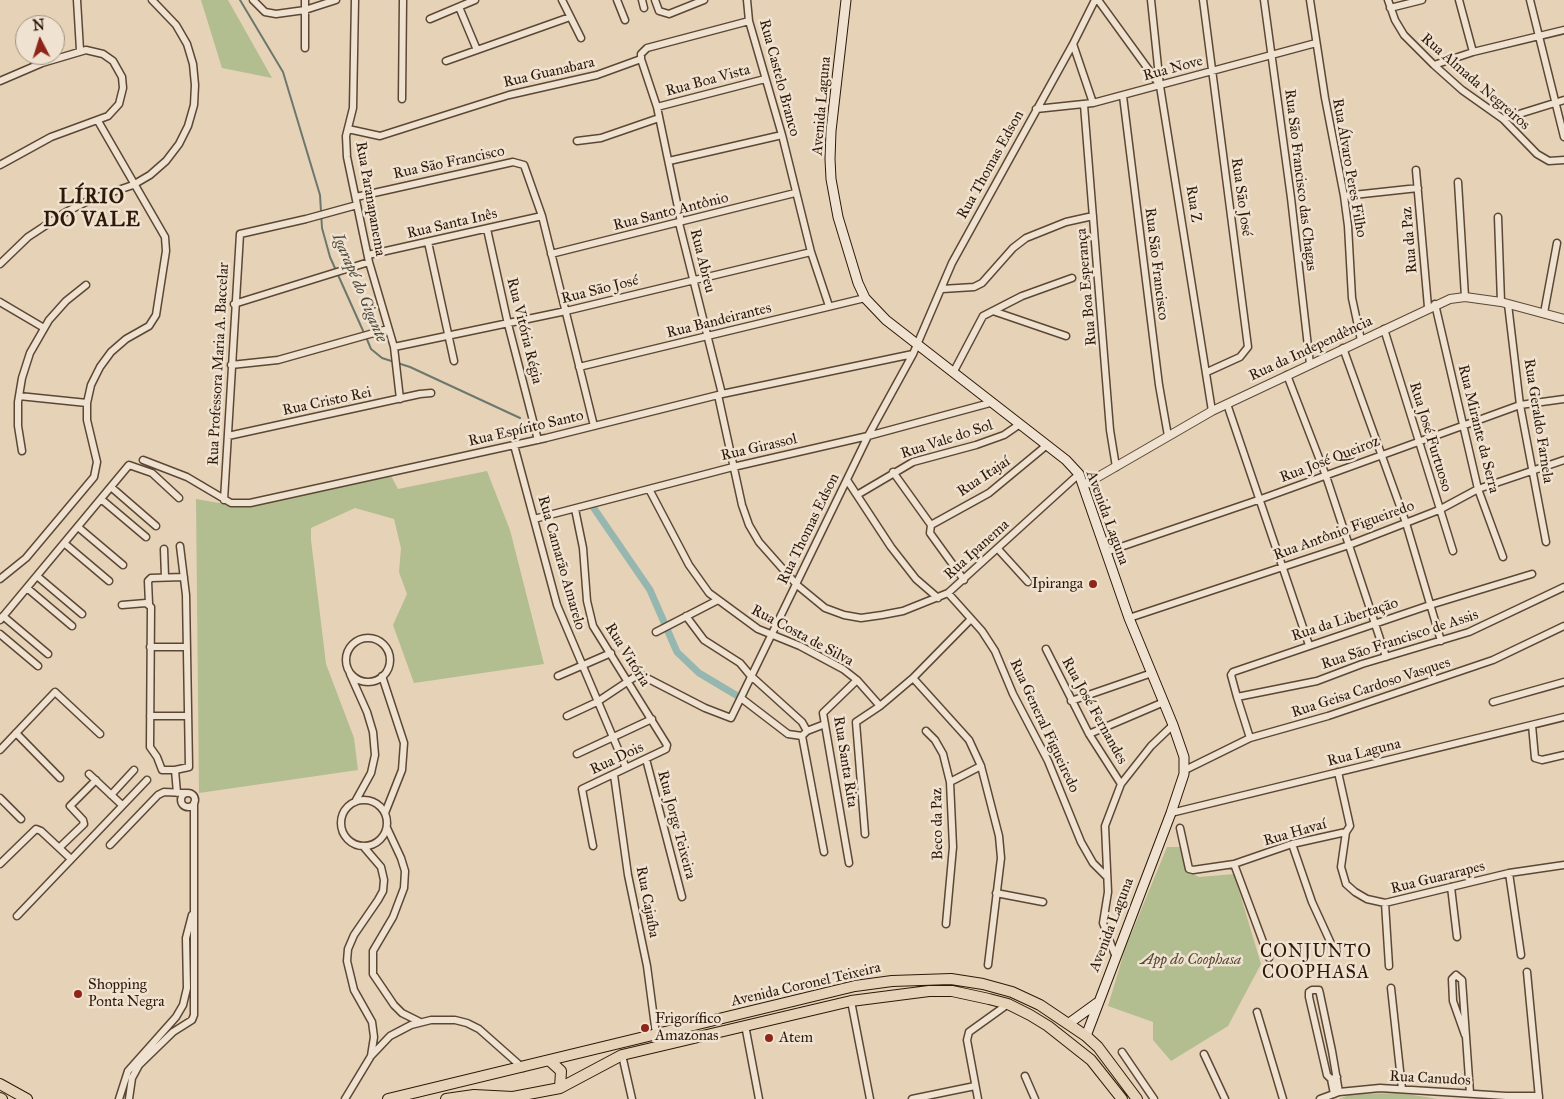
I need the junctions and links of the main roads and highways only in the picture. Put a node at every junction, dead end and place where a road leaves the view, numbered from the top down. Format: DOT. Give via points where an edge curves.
graph roads {
  1 [pos="846,0"];
  2 [pos="1097,1003"];
  3 [pos="1068,1024"];
  4 [pos="1086,1036"];
  5 [pos="550,1061"];
  6 [pos="0,1084"];
  7 [pos="560,1088"];
  8 [pos="469,1097"];
  9 [pos="452,1098"];
  10 [pos="27,1099"];
  11 [pos="388,1099"];
  12 [pos="1122,1099"];
  13 [pos="1137,1099"];
  1 -- 2 [label="main road, Avenida Laguna" via="831,131 831,179 844,238 865,298 874,309 1066,460 1079,474 1129,618 1184,757 1185,770 1171,813"];
  2 -- 3 [label="main road"];
  2 -- 4 [label="main road, Avenida Laguna"];
  3 -- 4 [label="highway, Avenida Coronel Teixeira"];
  3 -- 5 [label="highway, Avenida Coronel Teixeira" via="1040,1005 1012,992 951,979 917,979 855,986"];
  4 -- 13 [label="highway, Avenida Coronel Teixeira"];
  5 -- 7 [label="highway" via="560,1071"];
  5 -- 11 [label="highway, Avenida Coronel Teixeira"];
  6 -- 10 [label="highway"];
  7 -- 8 [label="highway, Avenida Coronel Teixeira" via="513,1096"];
  7 -- 12 [label="highway, Avenida Coronel Teixeira" via="622,1055 851,1000 929,991 952,992 1008,1004 1048,1026 1091,1060"];
  8 -- 9 [label="highway, Avenida Coronel Teixeira"];
}
